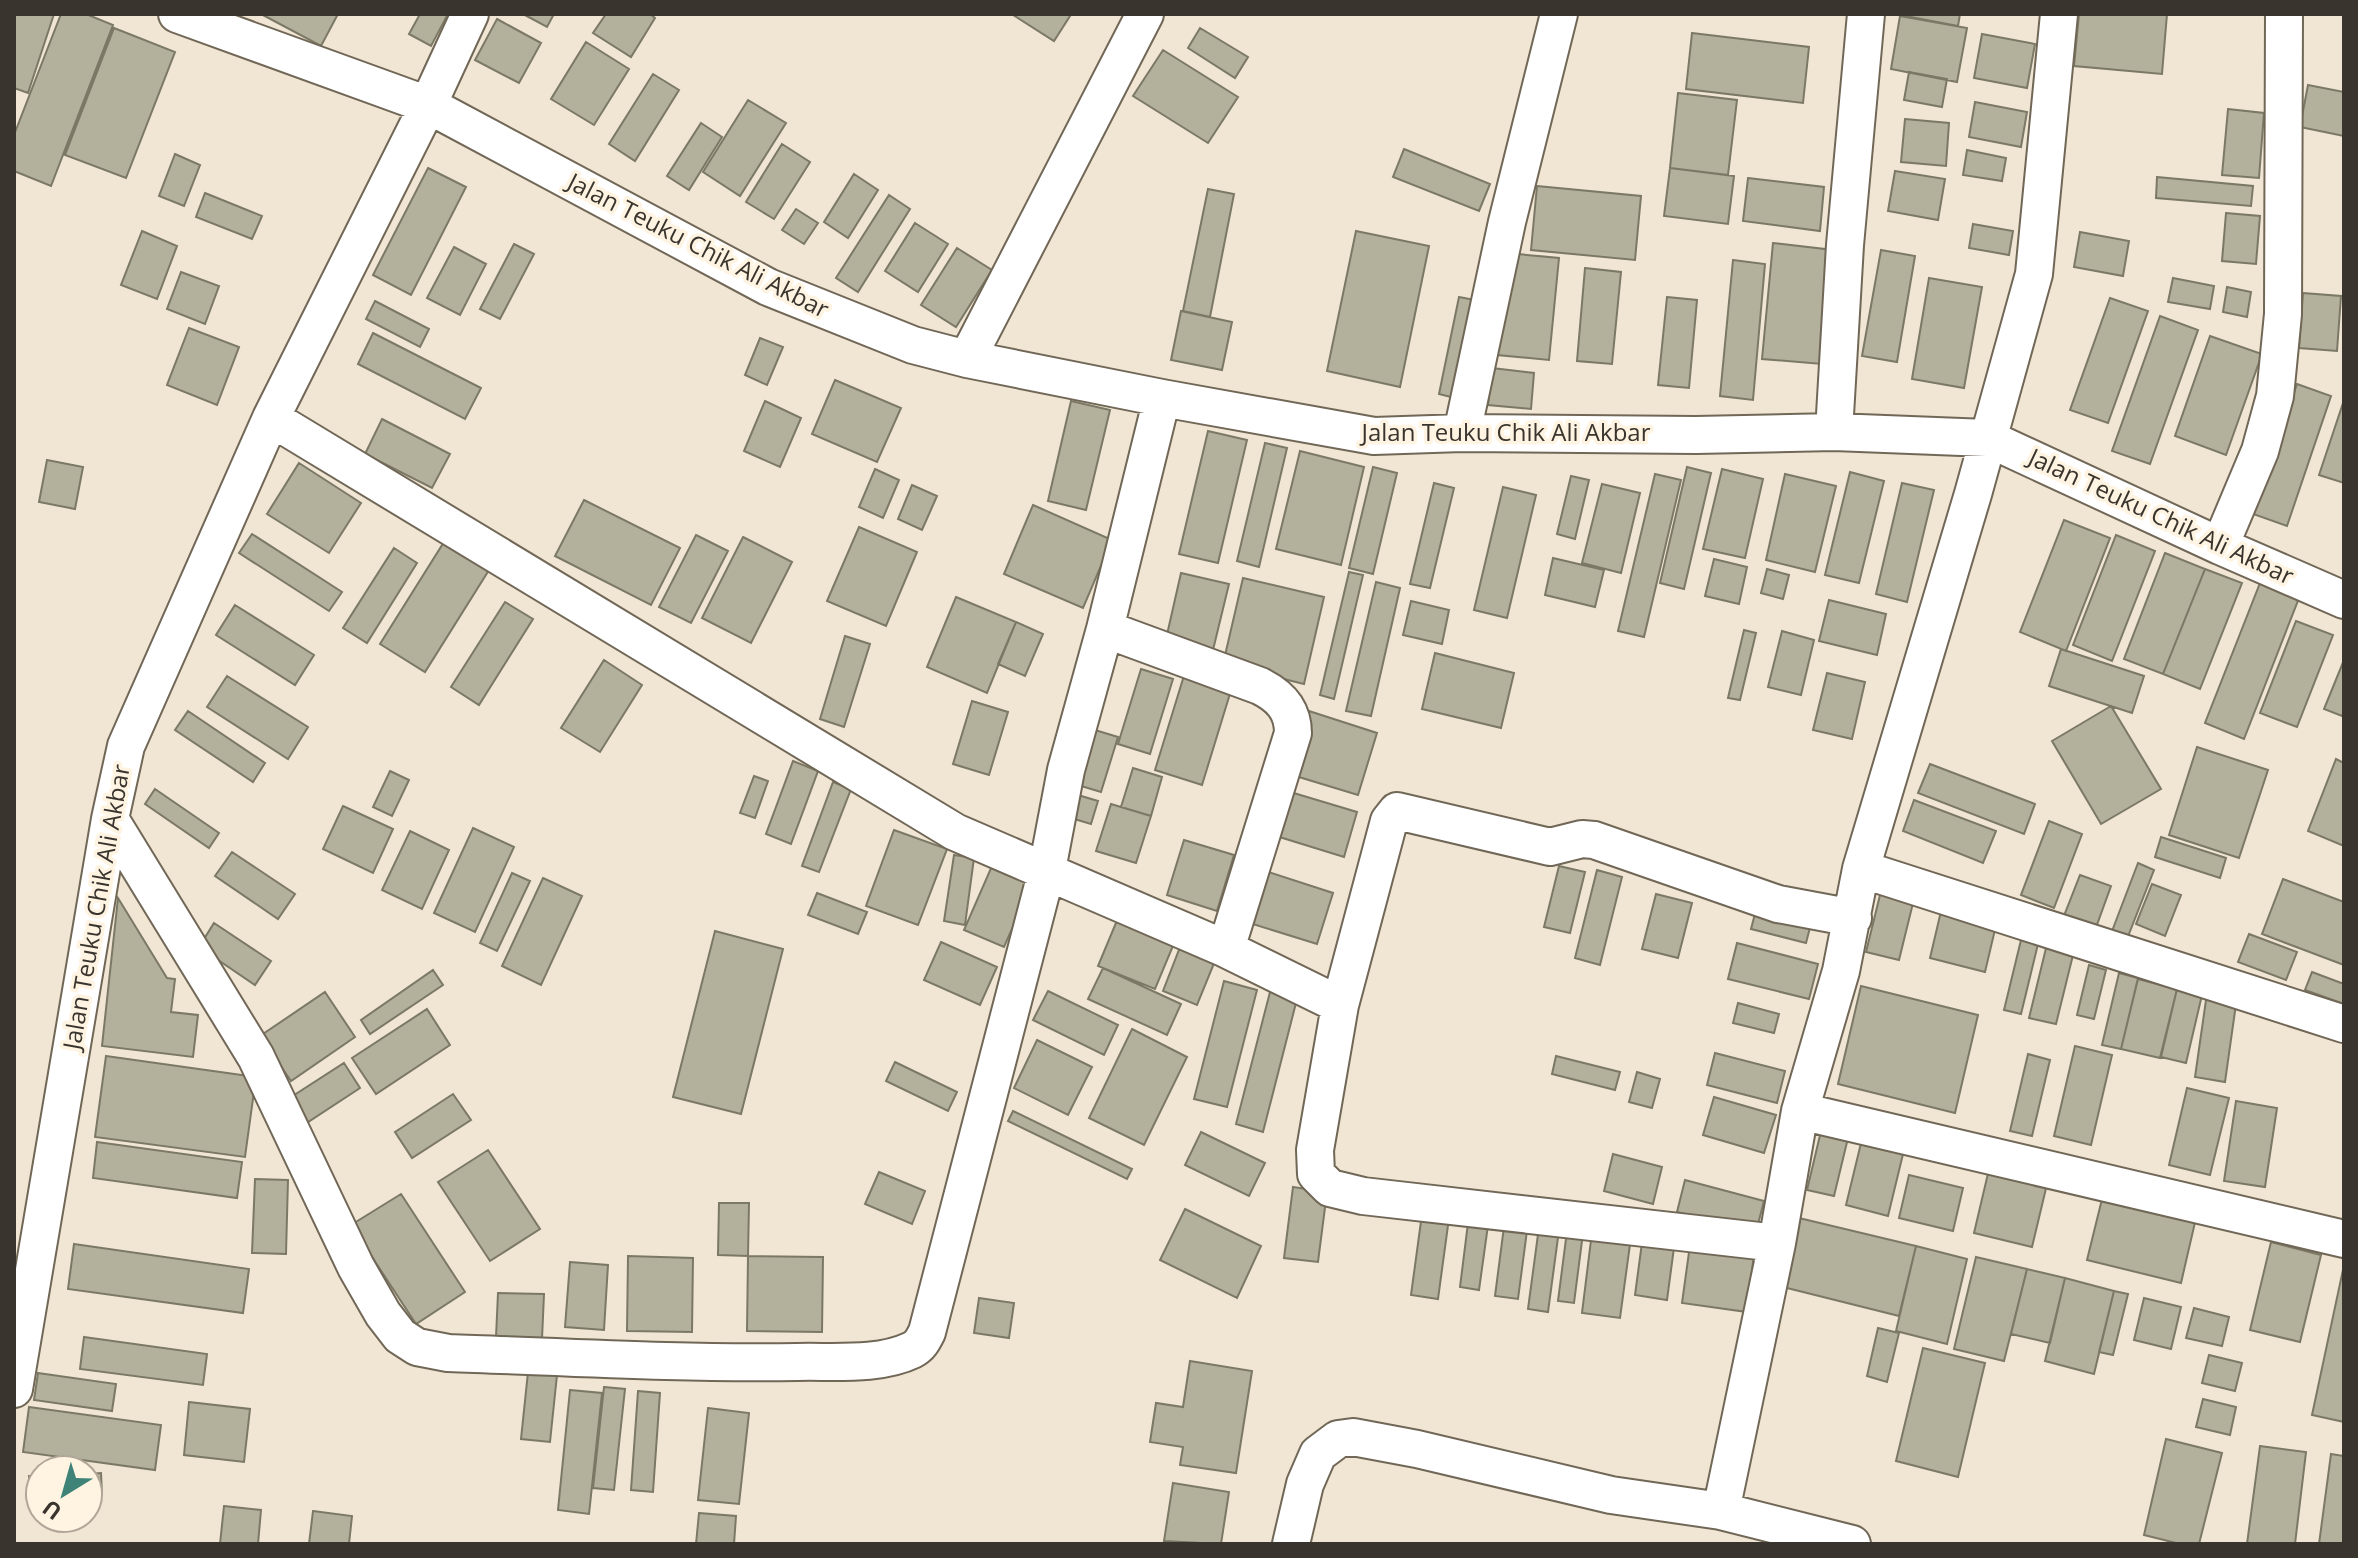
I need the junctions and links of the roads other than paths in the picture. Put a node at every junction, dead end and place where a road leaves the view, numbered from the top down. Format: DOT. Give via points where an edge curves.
graph roads {
  1 [pos="177,14"];
  2 [pos="470,14"];
  3 [pos="1145,14"];
  4 [pos="1559,14"];
  5 [pos="1866,14"];
  6 [pos="2059,14"];
  7 [pos="2284,14"];
  8 [pos="428,105"];
  9 [pos="967,359"];
  10 [pos="1162,398"];
  11 [pos="271,418"];
  12 [pos="1834,432"];
  13 [pos="1462,433"];
  14 [pos="1987,438"];
  15 [pos="2220,546"];
  16 [pos="2344,600"];
  17 [pos="1105,629"];
  18 [pos="110,819"];
  19 [pos="1861,869"];
  20 [pos="1047,870"];
  21 [pos="1853,918"];
  22 [pos="1226,949"];
  23 [pos="1340,1005"];
  24 [pos="2344,1024"];
  25 [pos="1800,1111"];
  26 [pos="2344,1239"];
  27 [pos="1777,1243"];
  28 [pos="14,1389"];
  29 [pos="1721,1511"];
  30 [pos="1291,1544"];
  31 [pos="1852,1544"];
  1 -- 8 [label="street"];
  2 -- 8 [label="street"];
  3 -- 9 [label="street"];
  4 -- 13 [label="street"];
  5 -- 12 [label="street"];
  6 -- 14 [label="street" via="2034,274"];
  7 -- 15 [label="street" via="2283,314 2275,396 2260,451"];
  8 -- 9 [label="street, Jalan Teuku Chik Ali Akbar" via="768,287 913,345"];
  8 -- 11 [label="street, Jalan Teuku Chik Ali Akbar"];
  9 -- 10 [label="street, Jalan Teuku Chik Ali Akbar"];
  10 -- 13 [label="street, Jalan Teuku Chik Ali Akbar" via="1374,436"];
  10 -- 17 [label="street"];
  11 -- 18 [label="street, Jalan Teuku Chik Ali Akbar" via="126,746"];
  11 -- 20 [label="street" via="891,795 955,832"];
  12 -- 13 [label="street, Jalan Teuku Chik Ali Akbar"];
  12 -- 14 [label="street, Jalan Teuku Chik Ali Akbar"];
  14 -- 15 [label="street, Jalan Teuku Chik Ali Akbar"];
  14 -- 19 [label="street"];
  15 -- 16 [label="street, Jalan Teuku Chik Ali Akbar"];
  17 -- 20 [label="street" via="1066,770"];
  17 -- 22 [label="street" via="1260,686 1281,699 1290,714 1293,733"];
  18 -- 20 [label="street" via="256,1057 383,1314 408,1342 448,1353 817,1362 887,1357 921,1343"];
  18 -- 28 [label="street, Jalan Teuku Chik Ali Akbar"];
  19 -- 21 [label="street"];
  19 -- 24 [label="street"];
  20 -- 22 [label="street"];
  21 -- 23 [label="street" via="1778,904 1594,840 1550,847 1397,811 1389,821"];
  21 -- 25 [label="street"];
  22 -- 23 [label="street"];
  23 -- 27 [label="street" via="1315,1150 1316,1174 1330,1188"];
  25 -- 26 [label="street"];
  25 -- 27 [label="street"];
  27 -- 29 [label="street"];
  29 -- 30 [label="street" via="1611,1495 1353,1437 1327,1446 1311,1466"];
  29 -- 31 [label="street"];
}
